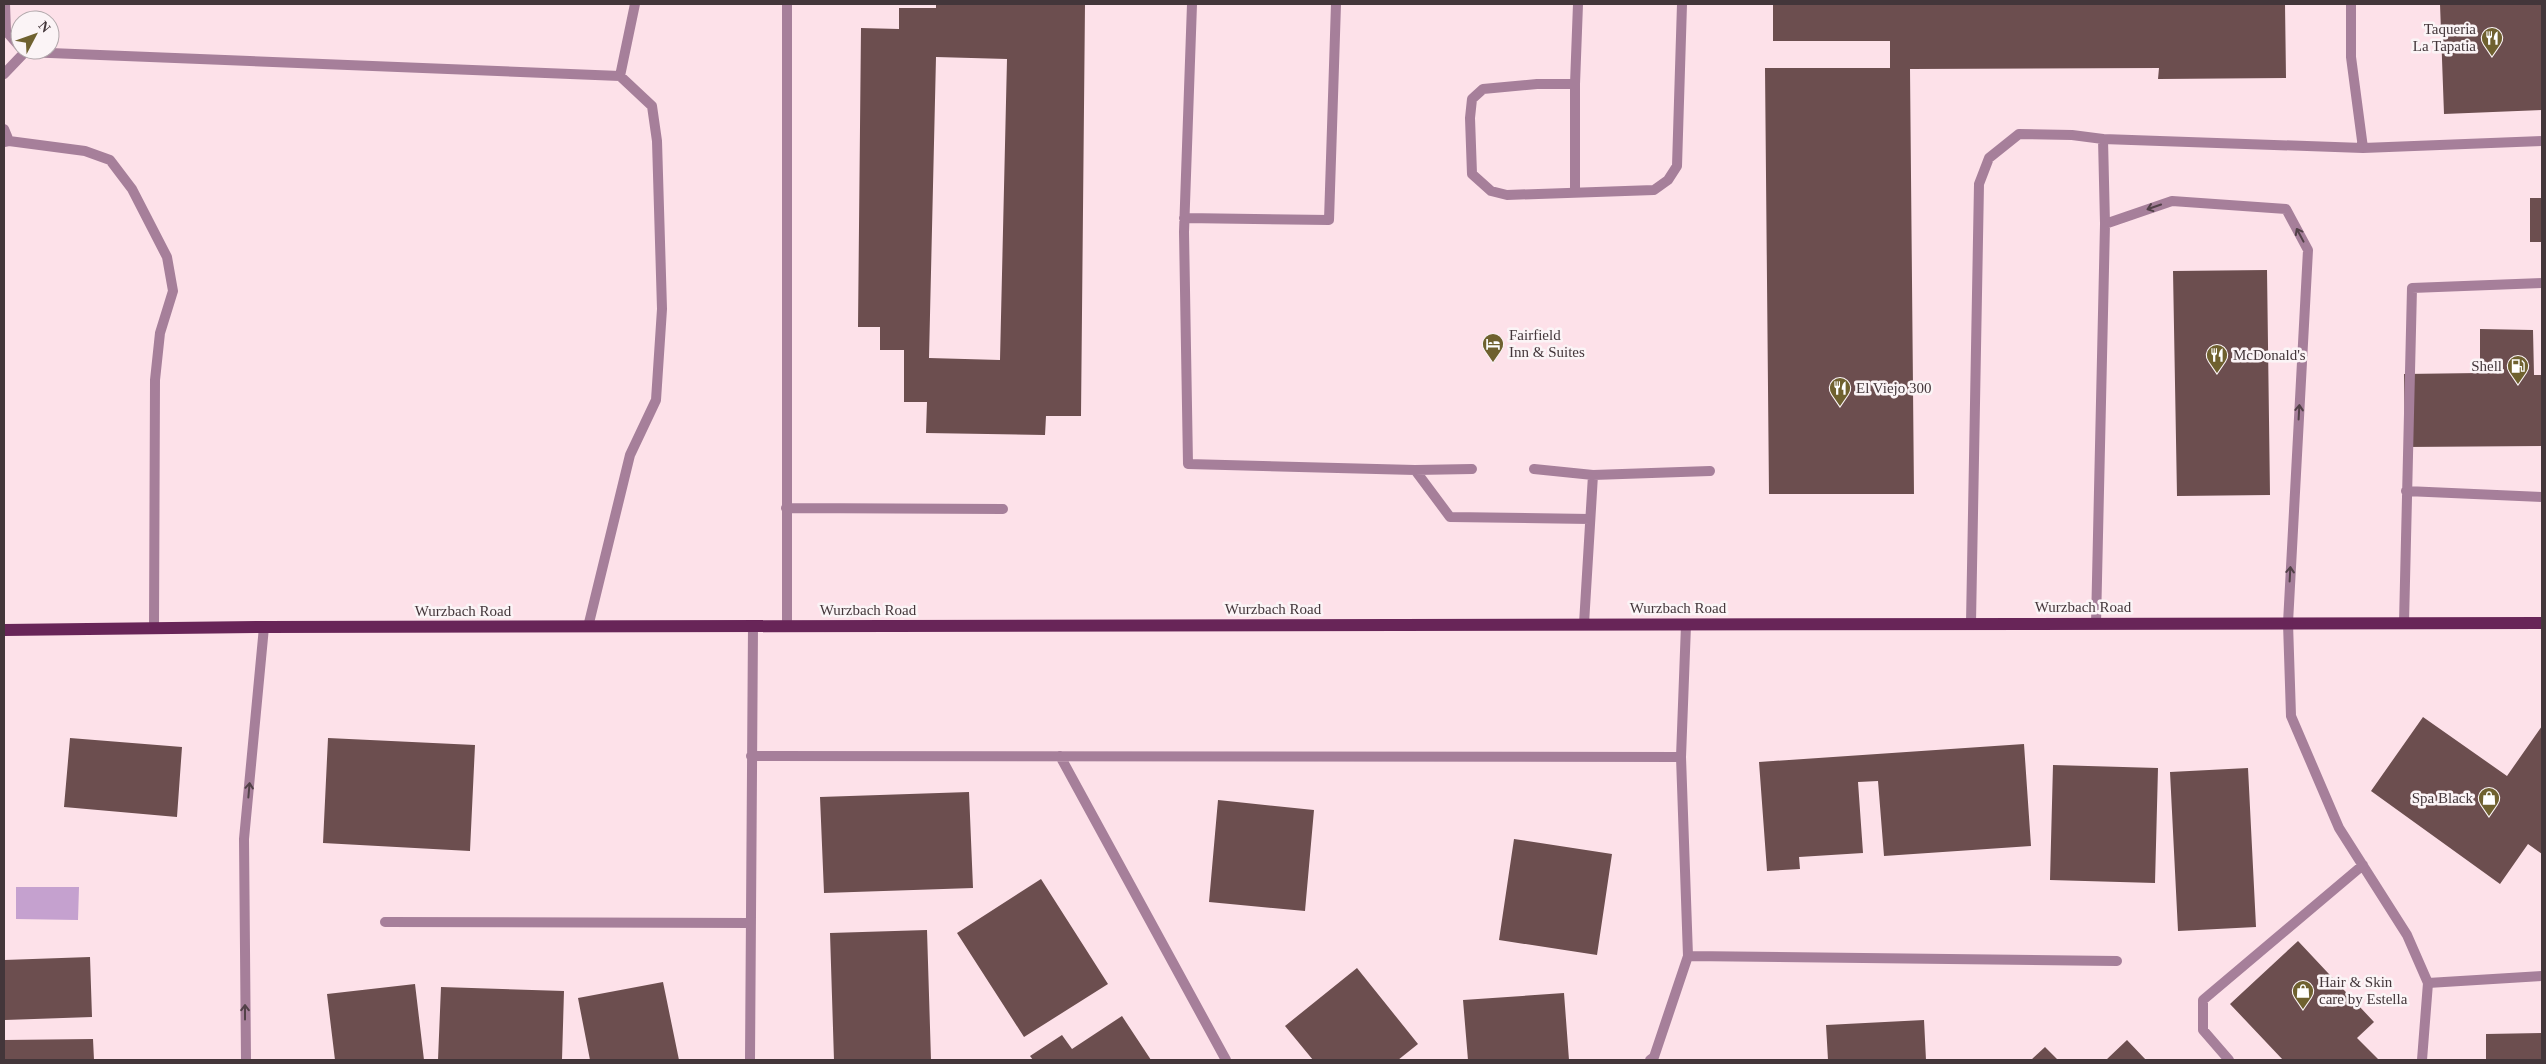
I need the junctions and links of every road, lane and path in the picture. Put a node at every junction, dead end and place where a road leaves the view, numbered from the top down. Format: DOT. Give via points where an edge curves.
graph roads {
  1 [pos="5,4"];
  2 [pos="635,4"];
  3 [pos="787,4"];
  4 [pos="1192,4"];
  5 [pos="1336,4"];
  6 [pos="1578,4"];
  7 [pos="1682,4"];
  8 [pos="2351,4"];
  9 [pos="10,35"];
  10 [pos="60,52"];
  11 [pos="15,60"];
  12 [pos="4,74"];
  13 [pos="620,76"];
  14 [pos="1575,84"];
  15 [pos="4,128"];
  16 [pos="2103,139"];
  17 [pos="6,141"];
  18 [pos="2542,141"];
  19 [pos="2363,148"];
  20 [pos="1575,192"];
  21 [pos="1184,218"];
  22 [pos="2105,224"];
  23 [pos="2542,283"];
  24 [pos="1472,469"];
  25 [pos="1534,469"];
  26 [pos="1415,470"];
  27 [pos="1710,471"];
  28 [pos="1593,475"];
  29 [pos="2406,491"];
  30 [pos="2542,496"];
  31 [pos="786,508"];
  32 [pos="1003,509"];
  33 [pos="1590,519"];
  34 [pos="1971,623"];
  35 [pos="2288,623"];
  36 [pos="2404,623"];
  37 [pos="2542,623"];
  38 [pos="1584,624"];
  39 [pos="2096,624"];
  40 [pos="1686,625"];
  41 [pos="753,626"];
  42 [pos="787,626"];
  43 [pos="264,627"];
  44 [pos="588,627"];
  45 [pos="154,629"];
  46 [pos="4,630"];
  47 [pos="752,756"];
  48 [pos="1060,756"];
  49 [pos="1681,757"];
  50 [pos="2363,865"];
  51 [pos="385,922"];
  52 [pos="751,923"];
  53 [pos="1688,956"];
  54 [pos="2117,962"];
  55 [pos="2542,976"];
  56 [pos="2428,983"];
  57 [pos="246,1060"];
  58 [pos="750,1060"];
  59 [pos="1226,1060"];
  60 [pos="1650,1060"];
  61 [pos="2229,1060"];
  62 [pos="2422,1060"];
  1 -- 9 [label="lane" via="6,31"];
  2 -- 13 [label="lane"];
  3 -- 31 [label="lane"];
  4 -- 21 [label="lane"];
  5 -- 21 [label="lane" via="1329,220"];
  6 -- 14 [label="lane"];
  7 -- 20 [label="lane" via="1677,166 1668,180 1654,190"];
  8 -- 19 [label="lane" via="2351,57"];
  10 -- 13 [label="lane"];
  11 -- 12 [label="lane"];
  13 -- 44 [label="lane" via="652,106 662,309 656,400 630,455"];
  14 -- 20 [label="lane"];
  14 -- 20 [label="lane" via="1483,89 1472,98 1470,118 1472,174 1491,191 1507,195"];
  15 -- 17 [label="lane"];
  16 -- 19 [label="lane"];
  16 -- 22 [label="lane"];
  16 -- 34 [label="lane" via="2020,134 1988,158 1979,184"];
  17 -- 45 [label="lane" via="85,151 110,160 132,189 167,257 173,291 160,333 155,380"];
  18 -- 19 [label="lane"];
  21 -- 26 [label="lane" via="1188,464"];
  35 -- 22 [label="lane, one-way" via="2308,250 2286,209 2172,201"];
  22 -- 39 [label="lane"];
  23 -- 29 [label="lane" via="2412,288"];
  24 -- 26 [label="lane"];
  25 -- 28 [label="lane"];
  26 -- 33 [label="lane" via="1450,517"];
  27 -- 28 [label="lane"];
  28 -- 33 [label="lane"];
  29 -- 30 [label="lane"];
  29 -- 36 [label="lane"];
  31 -- 32 [label="lane"];
  31 -- 42 [label="lane"];
  33 -- 38 [label="lane"];
  34 -- 39 [label="main road, Wurzbach Road"];
  34 -- 40 [label="main road, Wurzbach Road"];
  35 -- 36 [label="main road, Wurzbach Road"];
  35 -- 39 [label="main road, Wurzbach Road"];
  35 -- 50 [label="lane" via="2291,716 2338,828"];
  36 -- 37 [label="main road, Wurzbach Road"];
  38 -- 40 [label="main road, Wurzbach Road"];
  38 -- 42 [label="main road, Wurzbach Road"];
  40 -- 49 [label="lane"];
  41 -- 42 [label="main road, Wurzbach Road"];
  41 -- 44 [label="main road, Wurzbach Road"];
  41 -- 47 [label="lane"];
  43 -- 44 [label="main road, Wurzbach Road"];
  43 -- 45 [label="main road, Wurzbach Road"];
  57 -- 43 [label="lane, one-way" via="244,839"];
  45 -- 46 [label="main road, Wurzbach Road"];
  47 -- 48 [label="lane"];
  47 -- 52 [label="lane"];
  48 -- 49 [label="lane"];
  48 -- 59 [label="lane"];
  49 -- 53 [label="lane"];
  50 -- 56 [label="lane" via="2407,935"];
  50 -- 61 [label="lane" via="2203,1000 2203,1030"];
  51 -- 52 [label="lane"];
  52 -- 58 [label="lane"];
  53 -- 54 [label="lane"];
  53 -- 60 [label="lane" via="1654,1057"];
  55 -- 56 [label="lane"];
  56 -- 62 [label="lane"];
}
